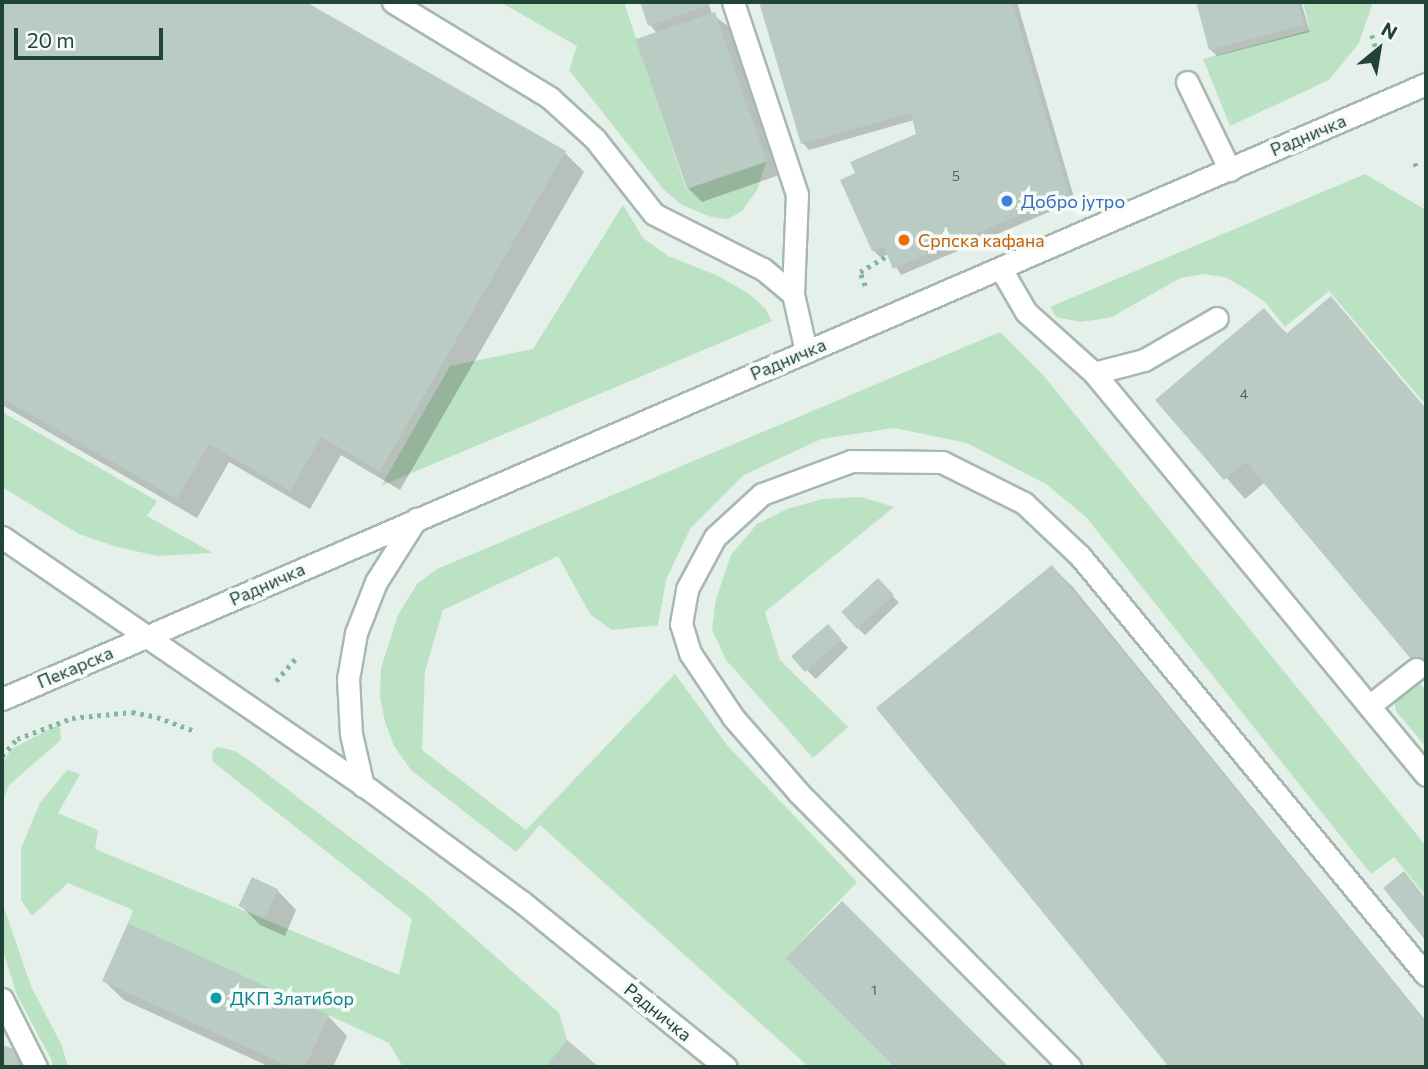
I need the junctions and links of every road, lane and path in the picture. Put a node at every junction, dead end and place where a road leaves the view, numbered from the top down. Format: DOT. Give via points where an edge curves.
graph roads {
  1 [pos="393,2"];
  2 [pos="733,2"];
  3 [pos="1372,35"];
  4 [pos="1376,49"];
  5 [pos="1187,82"];
  6 [pos="1426,84"];
  7 [pos="1415,163"];
  8 [pos="1230,170"];
  9 [pos="1418,170"];
  10 [pos="887,256"];
  11 [pos="1000,270"];
  12 [pos="866,290"];
  13 [pos="793,294"];
  14 [pos="1217,318"];
  15 [pos="806,351"];
  16 [pos="1094,373"];
  17 [pos="416,519"];
  18 [pos="2,537"];
  19 [pos="149,636"];
  20 [pos="298,656"];
  21 [pos="1416,669"];
  22 [pos="275,681"];
  23 [pos="2,699"];
  24 [pos="1369,706"];
  25 [pos="195,732"];
  26 [pos="2,756"];
  27 [pos="1426,775"];
  28 [pos="363,786"];
  29 [pos="1426,975"];
  30 [pos="2,999"];
  31 [pos="36,1067"];
  32 [pos="726,1067"];
  33 [pos="1070,1067"];
  1 -- 13 [label="street" via="550,98 596,139 654,214 763,269"];
  2 -- 13 [label="street" via="797,194"];
  3 -- 4 [label="path"];
  5 -- 8 [label="street"];
  6 -- 8 [label="street, Радничка"];
  7 -- 9 [label="path"];
  8 -- 11 [label="street, Радничка"];
  10 -- 12 [label="path" via="860,272"];
  11 -- 15 [label="street, Радничка"];
  11 -- 16 [label="street" via="1026,312"];
  13 -- 15 [label="street"];
  14 -- 16 [label="street" via="1144,360"];
  15 -- 17 [label="street, Радничка"];
  16 -- 24 [label="street"];
  17 -- 19 [label="street, Радничка"];
  17 -- 28 [label="street" via="376,582 356,633 348,679 351,734"];
  18 -- 19 [label="street, Радничка"];
  19 -- 23 [label="street, Пекарска"];
  19 -- 28 [label="street, Радничка"];
  20 -- 22 [label="path"];
  21 -- 24 [label="street"];
  24 -- 27 [label="street"];
  25 -- 26 [label="path" via="132,712 72,718 17,739"];
  28 -- 32 [label="street, Радничка" via="522,902"];
  29 -- 33 [label="street" via="1080,556 1024,503 942,462 851,461 762,494 715,537 687,589 681,624 690,653 733,717 799,793"];
  30 -- 31 [label="street"];
}
